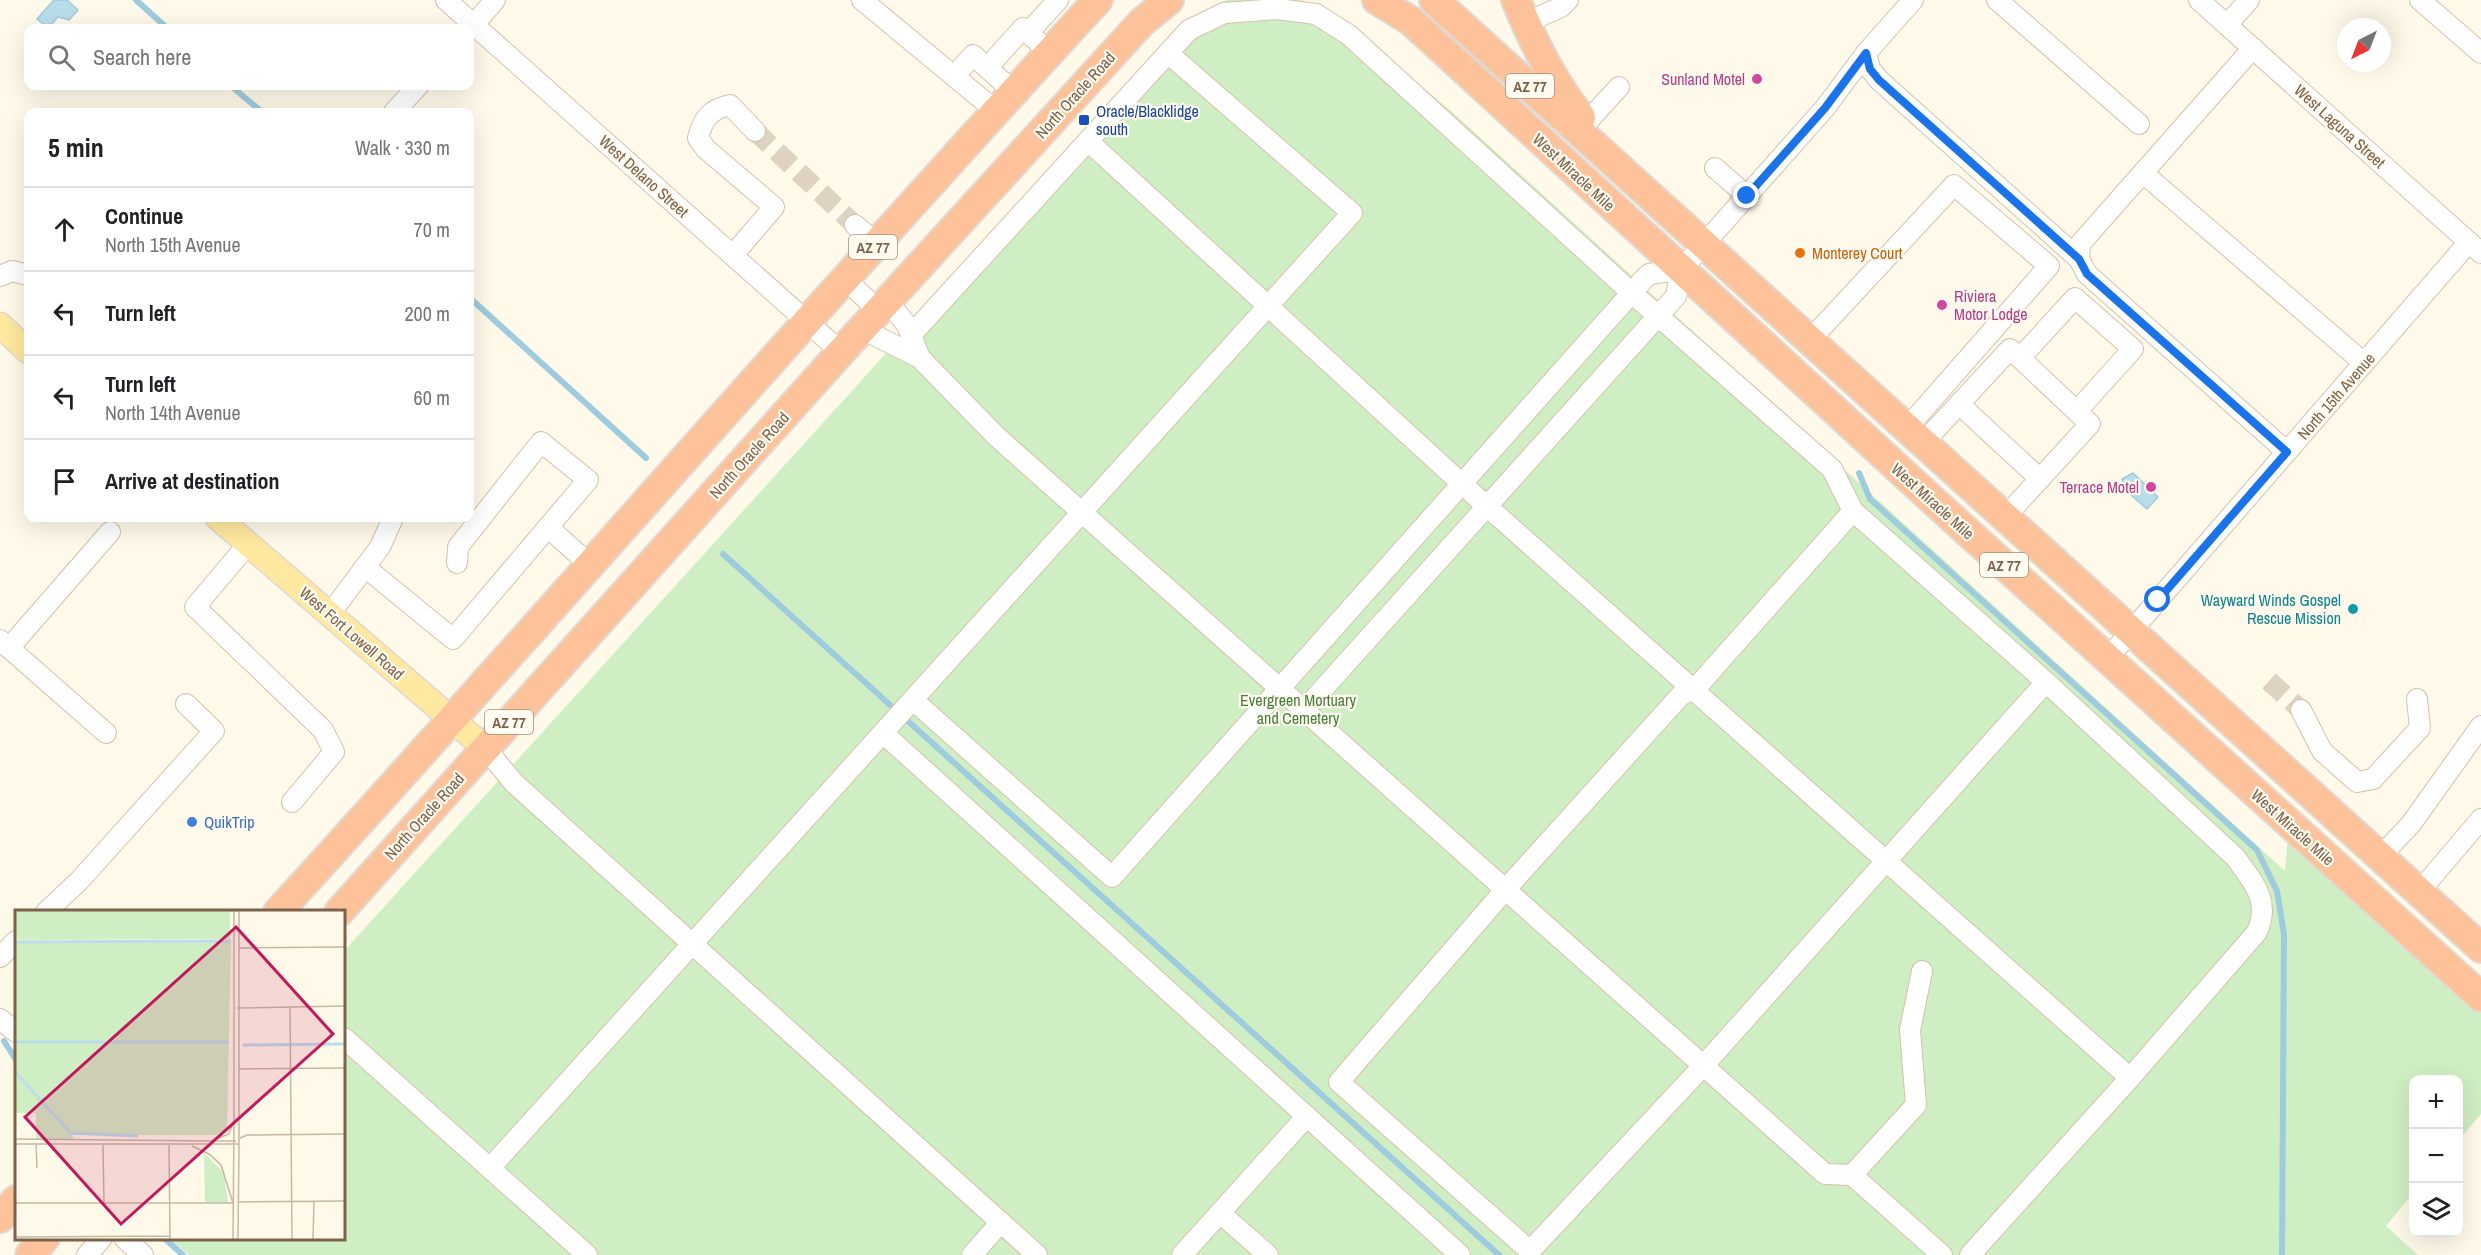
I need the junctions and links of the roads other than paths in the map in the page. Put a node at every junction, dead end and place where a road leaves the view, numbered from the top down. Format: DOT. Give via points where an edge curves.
graph roads {
  1 [pos="446,0"];
  2 [pos="495,0"];
  3 [pos="1058,0"];
  4 [pos="1098,0"];
  5 [pos="1162,0"];
  6 [pos="1169,0"];
  7 [pos="1377,0"];
  8 [pos="1388,0"];
  9 [pos="1434,0"];
  10 [pos="1568,0"];
  11 [pos="1912,0"];
  12 [pos="1997,0"];
  13 [pos="2199,0"];
  14 [pos="2249,0"];
  15 [pos="2420,0"];
  16 [pos="876,4"];
  17 [pos="1521,11"];
  18 [pos="1411,21"];
  19 [pos="1142,22"];
  20 [pos="468,24"];
  21 [pos="474,24"];
  22 [pos="2227,25"];
  23 [pos="474,30"];
  24 [pos="1028,33"];
  25 [pos="2253,48"];
  26 [pos="1050,53"];
  27 [pos="1866,53"];
  28 [pos="2481,53"];
  29 [pos="1169,54"];
  30 [pos="987,68"];
  31 [pos="955,75"];
  32 [pos="1619,87"];
  33 [pos="414,90"];
  34 [pos="1005,101"];
  35 [pos="398,108"];
  36 [pos="1586,123"];
  37 [pos="2139,124"];
  38 [pos="755,130"];
  39 [pos="1088,141"];
  40 [pos="1715,168"];
  41 [pos="1625,173"];
  42 [pos="2143,173"];
  43 [pos="1747,196"];
  44 [pos="1704,244"];
  45 [pos="2475,247"];
  46 [pos="733,255"];
  47 [pos="2079,259"];
  48 [pos="1681,270"];
  49 [pos="24,274"];
  50 [pos="0,276"];
  51 [pos="844,279"];
  52 [pos="1633,294"];
  53 [pos="1268,306"];
  54 [pos="876,314"];
  55 [pos="1658,316"];
  56 [pos="806,320"];
  57 [pos="911,335"];
  58 [pos="1810,340"];
  59 [pos="841,352"];
  60 [pos="920,358"];
  61 [pos="2020,358"];
  62 [pos="2364,363"];
  63 [pos="1959,404"];
  64 [pos="2077,411"];
  65 [pos="1915,435"];
  66 [pos="2287,452"];
  67 [pos="2040,479"];
  68 [pos="1462,484"];
  69 [pos="1487,506"];
  70 [pos="1853,511"];
  71 [pos="1083,513"];
  72 [pos="2006,517"];
  73 [pos="223,522"];
  74 [pos="391,522"];
  75 [pos="548,527"];
  76 [pos="110,532"];
  77 [pos="248,544"];
  78 [pos="457,563"];
  79 [pos="590,565"];
  80 [pos="365,567"];
  81 [pos="330,614"];
  82 [pos="2132,631"];
  83 [pos="4,644"];
  84 [pos="2107,659"];
  85 [pos="2046,682"];
  86 [pos="1278,687"];
  87 [pos="1695,689"];
  88 [pos="2417,699"];
  89 [pos="913,700"];
  90 [pos="186,704"];
  91 [pos="1304,710"];
  92 [pos="2301,710"];
  93 [pos="452,720"];
  94 [pos="2481,726"];
  95 [pos="106,733"];
  96 [pos="883,733"];
  97 [pos="486,749"];
  98 [pos="292,802"];
  99 [pos="2481,819"];
  100 [pos="2380,857"];
  101 [pos="1888,861"];
  102 [pos="1505,890"];
  103 [pos="2419,892"];
  104 [pos="48,910"];
  105 [pos="280,910"];
  106 [pos="341,910"];
  107 [pos="15,942"];
  108 [pos="693,945"];
  109 [pos="2481,948"];
  110 [pos="0,957"];
  111 [pos="1922,971"];
  112 [pos="2481,997"];
  113 [pos="0,1019"];
  114 [pos="15,1031"];
  115 [pos="345,1039"];
  116 [pos="1704,1065"];
  117 [pos="2130,1078"];
  118 [pos="1307,1116"];
  119 [pos="490,1168"];
  120 [pos="1852,1175"];
  121 [pos="15,1201"];
  122 [pos="1220,1213"];
  123 [pos="0,1218"];
  124 [pos="1001,1222"];
  125 [pos="44,1240"];
  126 [pos="101,1240"];
  127 [pos="125,1240"];
  128 [pos="30,1255"];
  129 [pos="87,1255"];
  130 [pos="143,1255"];
  131 [pos="587,1255"];
  132 [pos="972,1255"];
  133 [pos="1037,1255"];
  134 [pos="1182,1255"];
  135 [pos="1268,1255"];
  136 [pos="1460,1255"];
  137 [pos="1942,1255"];
  138 [pos="1970,1255"];
  1 -- 20 [label="street, West Delano Street"];
  2 -- 21 [label="street"];
  3 -- 24 [label="street"];
  4 -- 26 [label="highway, AZ 77"];
  5 -- 19 [label="main road, North Oracle Road"];
  6 -- 19 [label="highway, AZ 77"];
  7 -- 18 [label="highway, AZ 77"];
  8 -- 18 [label="main road, West Miracle Mile / AZ 77"];
  9 -- 41 [label="highway, West Miracle Mile / AZ 77"];
  10 -- 17 [label="street" via="1561,7"];
  11 -- 27 [label="street"];
  12 -- 37 [label="street"];
  13 -- 22 [label="street, West Laguna Street"];
  14 -- 22 [label="street"];
  15 -- 28 [label="street"];
  16 -- 31 [label="street"];
  17 -- 36 [label="highway" via="1552,76"];
  18 -- 48 [label="highway, West Miracle Mile / AZ 77"];
  19 -- 54 [label="highway, North Oracle Road / AZ 77"];
  22 -- 25 [label="street, West Laguna Street"];
  23 -- 46 [label="street, West Delano Street"];
  24 -- 26 [label="street"];
  24 -- 30 [label="street" via="1023,28"];
  25 -- 42 [label="street"];
  25 -- 45 [label="street, West Laguna Street"];
  26 -- 34 [label="highway, AZ 77"];
  27 -- 43 [label="street" via="1825,108"];
  27 -- 47 [label="street" via="1870,69 1879,80"];
  29 -- 39 [label="street"];
  29 -- 52 [label="street" via="1189,30 1224,13 1277,9 1316,14 1349,35"];
  29 -- 53 [label="street" via="1352,213"];
  30 -- 31 [label="street" via="973,55"];
  30 -- 34 [label="street"];
  31 -- 34 [label="street"];
  32 -- 36 [label="street"];
  33 -- 35 [label="street"];
  34 -- 51 [label="highway, AZ 77" via="865,234"];
  36 -- 41 [label="highway"];
  38 -- 46 [label="street" via="730,105 716,108 705,120 698,138 774,207"];
  39 -- 53 [label="street"];
  39 -- 57 [label="street"];
  40 -- 43 [label="street"];
  41 -- 44 [label="highway, West Miracle Mile / AZ 77"];
  42 -- 47 [label="street" via="2080,244"];
  42 -- 62 [label="street"];
  43 -- 44 [label="street"];
  44 -- 48 [label="street"];
  44 -- 58 [label="highway, West Miracle Mile / AZ 77"];
  45 -- 62 [label="street, North 15th Avenue"];
  46 -- 56 [label="street, West Delano Street"];
  47 -- 66 [label="street" via="2087,274"];
  48 -- 52 [label="street" via="1649,274"];
  48 -- 55 [label="street" via="1676,296"];
  48 -- 84 [label="highway, West Miracle Mile / AZ 77"];
  49 -- 50 [label="street" via="12,271"];
  51 -- 54 [label="street"];
  51 -- 56 [label="highway, AZ 77"];
  52 -- 55 [label="street"];
  52 -- 68 [label="street"];
  53 -- 68 [label="street"];
  53 -- 71 [label="street"];
  54 -- 57 [label="street" via="907,325"];
  54 -- 59 [label="highway, North Oracle Road / AZ 77"];
  54 -- 60 [label="street"];
  55 -- 69 [label="street"];
  55 -- 70 [label="street" via="1832,469"];
  56 -- 59 [label="street, West Delano Street"];
  56 -- 79 [label="highway, AZ 77"];
  57 -- 60 [label="street"];
  58 -- 65 [label="highway, West Miracle Mile / AZ 77"];
  58 -- 65 [label="street" via="1954,185 2049,267"];
  59 -- 97 [label="highway, North Oracle Road / AZ 77"];
  60 -- 71 [label="street" via="996,436"];
  61 -- 63 [label="street" via="2010,350"];
  61 -- 64 [label="street"];
  61 -- 64 [label="street" via="2075,298 2133,349"];
  62 -- 66 [label="street, North 15th Avenue"];
  63 -- 65 [label="street"];
  63 -- 67 [label="street"];
  64 -- 67 [label="street" via="2090,424"];
  65 -- 72 [label="highway, West Miracle Mile / AZ 77"];
  66 -- 82 [label="street, North 15th Avenue"];
  67 -- 72 [label="street"];
  68 -- 69 [label="street"];
  68 -- 86 [label="street"];
  69 -- 87 [label="street"];
  69 -- 91 [label="street"];
  70 -- 85 [label="street"];
  70 -- 87 [label="street"];
  71 -- 86 [label="street"];
  71 -- 89 [label="street"];
  72 -- 82 [label="highway, West Miracle Mile / AZ 77"];
  73 -- 77 [label="main road, West Fort Lowell Road"];
  74 -- 80 [label="street"];
  75 -- 78 [label="street" via="588,480 541,442 458,547"];
  75 -- 79 [label="street"];
  75 -- 80 [label="street" via="453,639"];
  76 -- 83 [label="street"];
  77 -- 81 [label="main road, West Fort Lowell Road"];
  77 -- 98 [label="street" via="195,607 323,730 333,752"];
  79 -- 93 [label="highway, AZ 77"];
  80 -- 81 [label="street"];
  81 -- 93 [label="main road, West Fort Lowell Road"];
  82 -- 84 [label="street, North 15th Avenue"];
  82 -- 100 [label="highway, West Miracle Mile / AZ 77"];
  83 -- 95 [label="street"];
  84 -- 112 [label="highway, West Miracle Mile / AZ 77"];
  85 -- 101 [label="street"];
  85 -- 117 [label="street" via="2235,857 2262,901 2264,915 2257,932"];
  86 -- 89 [label="street" via="1112,877"];
  86 -- 91 [label="street"];
  87 -- 101 [label="street"];
  87 -- 102 [label="street" via="1681,695"];
  88 -- 92 [label="street" via="2420,728 2373,780 2365,783 2357,782 2322,751"];
  89 -- 96 [label="street"];
  90 -- 104 [label="street" via="214,731"];
  91 -- 102 [label="street"];
  93 -- 97 [label="main road, West Fort Lowell Road"];
  93 -- 105 [label="highway, AZ 77"];
  94 -- 100 [label="street" via="2410,824"];
  96 -- 108 [label="street"];
  96 -- 118 [label="street"];
  97 -- 106 [label="highway, North Oracle Road / AZ 77"];
  97 -- 108 [label="street" via="514,783"];
  99 -- 103 [label="street"];
  100 -- 103 [label="highway, West Miracle Mile / AZ 77"];
  101 -- 116 [label="street"];
  101 -- 117 [label="street"];
  102 -- 116 [label="street"];
  102 -- 116 [label="street" via="1339,1082 1521,1244 1530,1251"];
  103 -- 109 [label="highway, West Miracle Mile / AZ 77"];
  107 -- 110 [label="street"];
  108 -- 119 [label="street"];
  108 -- 124 [label="street"];
  111 -- 120 [label="street" via="1910,1030 1916,1105"];
  113 -- 114 [label="street"];
  115 -- 119 [label="street"];
  116 -- 120 [label="street" via="1825,1174"];
  117 -- 138 [label="street"];
  118 -- 122 [label="street"];
  118 -- 136 [label="street"];
  119 -- 131 [label="street"];
  120 -- 137 [label="street"];
  121 -- 123 [label="highway"];
  122 -- 134 [label="street"];
  122 -- 135 [label="street"];
  124 -- 132 [label="street"];
  124 -- 133 [label="street"];
  125 -- 128 [label="highway"];
  126 -- 129 [label="street"];
  127 -- 130 [label="street"];
}
